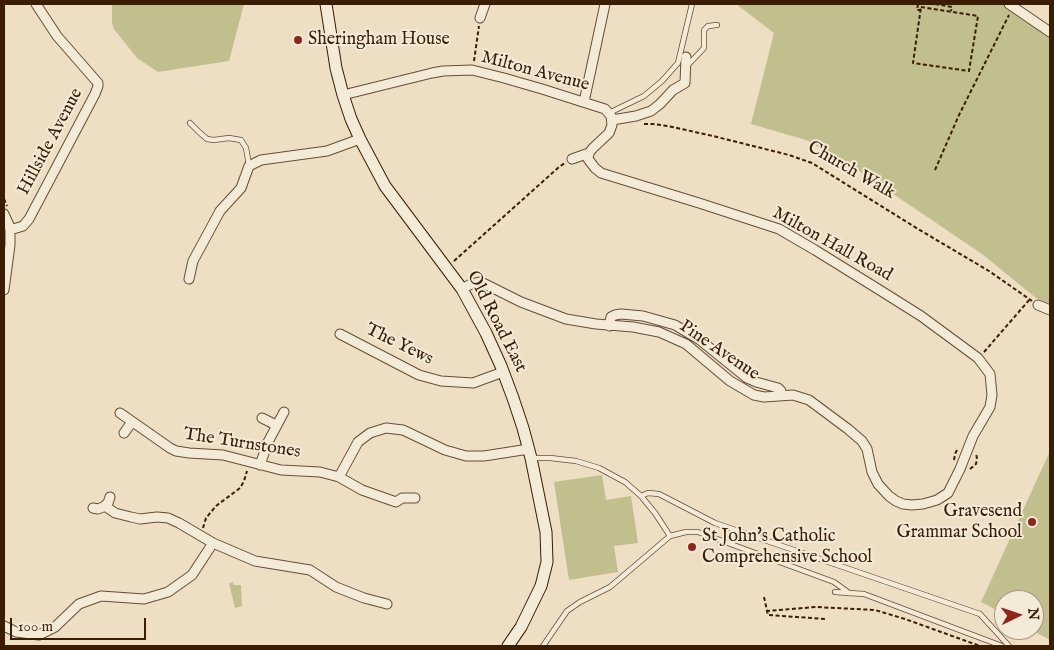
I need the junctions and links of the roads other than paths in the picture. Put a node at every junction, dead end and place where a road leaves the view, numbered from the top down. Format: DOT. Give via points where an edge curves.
graph roads {
  1 [pos="36,4"];
  2 [pos="326,4"];
  3 [pos="485,4"];
  4 [pos="605,4"];
  5 [pos="692,4"];
  6 [pos="1009,4"];
  7 [pos="480,18"];
  8 [pos="717,25"];
  9 [pos="1050,32"];
  10 [pos="686,62"];
  11 [pos="343,95"];
  12 [pos="584,102"];
  13 [pos="611,116"];
  14 [pos="190,123"];
  15 [pos="360,139"];
  16 [pos="589,153"];
  17 [pos="572,159"];
  18 [pos="250,166"];
  19 [pos="6,211"];
  20 [pos="8,235"];
  21 [pos="189,279"];
  22 [pos="462,289"];
  23 [pos="4,290"];
  24 [pos="1034,302"];
  25 [pos="1050,310"];
  26 [pos="340,334"];
  27 [pos="503,372"];
  28 [pos="990,407"];
  29 [pos="284,412"];
  30 [pos="120,413"];
  31 [pos="262,418"];
  32 [pos="132,422"];
  33 [pos="276,425"];
  34 [pos="124,434"];
  35 [pos="530,453"];
  36 [pos="260,465"];
  37 [pos="339,478"];
  38 [pos="641,496"];
  39 [pos="110,497"];
  40 [pos="415,498"];
  41 [pos="104,506"];
  42 [pos="93,508"];
  43 [pos="670,536"];
  44 [pos="213,543"];
  45 [pos="836,592"];
  46 [pos="848,592"];
  47 [pos="387,604"];
  48 [pos="4,626"];
  49 [pos="508,646"];
  50 [pos="543,646"];
  51 [pos="1002,646"];
  52 [pos="1009,646"];
  1 -- 20 [label="street, Hillside Avenue" via="57,36 98,86 29,219"];
  2 -- 11 [label="main road, Old Road East"];
  3 -- 7 [label="street"];
  4 -- 12 [label="street"];
  5 -- 13 [label="lane" via="678,63 644,96"];
  6 -- 9 [label="street"];
  8 -- 10 [label="lane" via="704,30 703,48 688,65"];
  10 -- 13 [label="street" via="685,86 673,90 651,111 631,118"];
  11 -- 12 [label="street, Milton Avenue" via="432,73 472,70"];
  11 -- 15 [label="main road, Old Road East"];
  12 -- 13 [label="street, Milton Avenue" via="603,108"];
  13 -- 16 [label="street" via="610,132"];
  14 -- 18 [label="lane" via="207,139 241,140"];
  15 -- 18 [label="street" via="327,151 262,160"];
  15 -- 22 [label="main road, Old Road East" via="385,186"];
  16 -- 17 [label="street"];
  16 -- 28 [label="street, Milton Hall Road" via="591,165 600,173 778,229 878,288 978,358 990,374"];
  18 -- 21 [label="street" via="241,188 220,211 193,260"];
  19 -- 20 [label="street"];
  20 -- 23 [label="street"];
  22 -- 27 [label="main road, Old Road East"];
  22 -- 28 [label="street, Pine Avenue" via="481,282 556,316 663,333 692,348 744,390 760,396 795,396 809,400 859,438 867,449 873,474 882,489 897,502 910,505 934,501 949,492 973,436"];
  24 -- 25 [label="street"];
  26 -- 27 [label="street, The Yews" via="419,375 440,381 473,383"];
  27 -- 35 [label="main road, Old Road East"];
  29 -- 33 [label="street"];
  30 -- 32 [label="street, The Turnstones"];
  31 -- 33 [label="street"];
  32 -- 34 [label="street"];
  32 -- 36 [label="street, The Turnstones" via="176,451 221,454"];
  33 -- 36 [label="street"];
  35 -- 37 [label="street" via="466,456 403,430 386,428 370,433 358,442"];
  35 -- 38 [label="lane" via="599,468 625,482"];
  35 -- 49 [label="main road, Old Road East" via="546,532 547,562 541,586"];
  36 -- 37 [label="street, The Turnstones" via="281,470 320,472"];
  37 -- 40 [label="street, The Turnstones" via="396,502"];
  38 -- 43 [label="lane"];
  38 -- 52 [label="lane" via="659,494 715,523 980,614"];
  39 -- 41 [label="street"];
  41 -- 42 [label="street"];
  41 -- 44 [label="street" via="115,513 138,519 168,518"];
  43 -- 46 [label="lane" via="698,532 834,582"];
  43 -- 50 [label="lane" via="610,588 567,611"];
  44 -- 47 [label="street" via="255,561 310,570 336,587"];
  44 -- 48 [label="street" via="192,575 168,592 144,599 101,596 79,604 55,627 39,635 16,632"];
  45 -- 46 [label="lane"];
  46 -- 51 [label="lane" via="864,594"];
}
